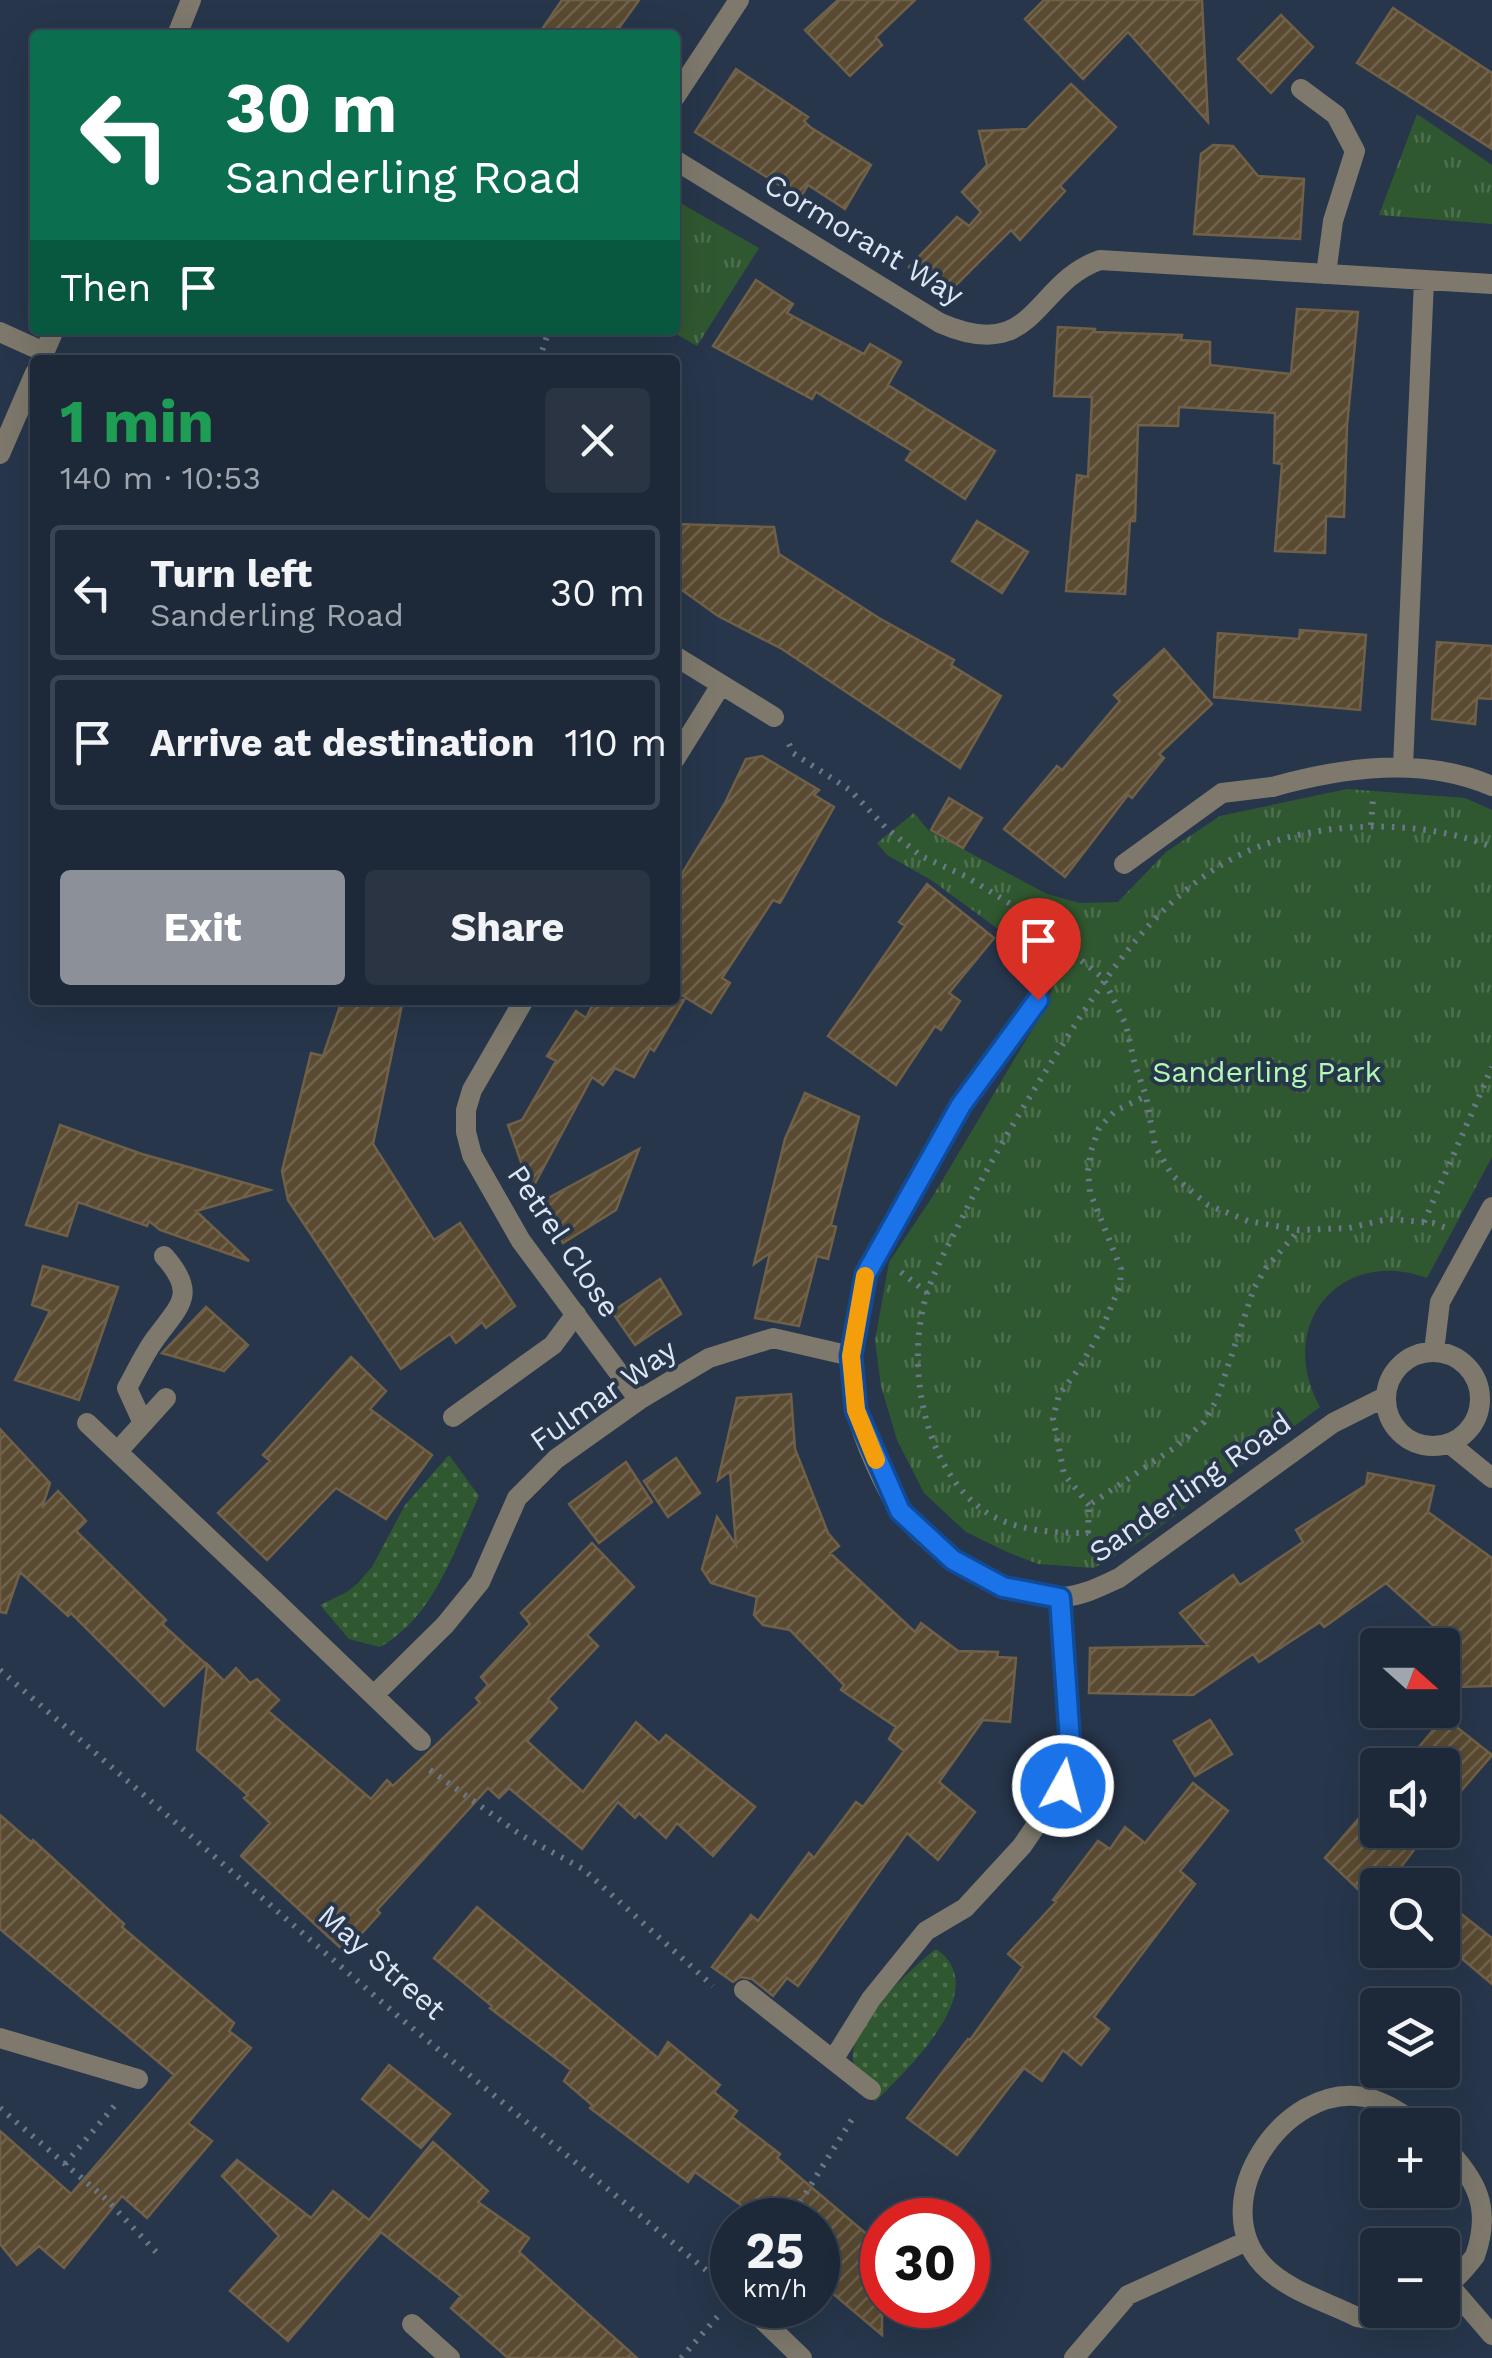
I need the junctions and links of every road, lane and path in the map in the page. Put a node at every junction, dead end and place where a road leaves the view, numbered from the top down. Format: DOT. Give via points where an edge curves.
graph roads {
  1 [pos="191,0"];
  2 [pos="739,0"];
  3 [pos="178,30"];
  4 [pos="1300,88"];
  5 [pos="680,89"];
  6 [pos="680,163"];
  7 [pos="1326,274"];
  8 [pos="1424,280"];
  9 [pos="1492,284"];
  10 [pos="0,332"];
  11 [pos="40,355"];
  12 [pos="30,385"];
  13 [pos="0,454"];
  14 [pos="680,659"];
  15 [pos="721,684"];
  16 [pos="774,717"];
  17 [pos="680,751"];
  18 [pos="1404,767"];
  19 [pos="1492,786"];
  20 [pos="1492,847"];
  21 [pos="1124,864"];
  22 [pos="1103,978"];
  23 [pos="1038,1000"];
  24 [pos="521,1005"];
  25 [pos="1492,1068"];
  26 [pos="1146,1096"];
  27 [pos="1492,1206"];
  28 [pos="1424,1222"];
  29 [pos="1299,1230"];
  30 [pos="1476,1240"];
  31 [pos="164,1256"];
  32 [pos="576,1314"];
  33 [pos="1434,1351"];
  34 [pos="851,1356"];
  35 [pos="1385,1397"];
  36 [pos="166,1398"];
  37 [pos="638,1400"];
  38 [pos="1486,1405"];
  39 [pos="453,1418"];
  40 [pos="87,1423"];
  41 [pos="143,1424"];
  42 [pos="1450,1444"];
  43 [pos="118,1451"];
  44 [pos="1492,1478"];
  45 [pos="1089,1505"];
  46 [pos="1088,1533"];
  47 [pos="1120,1578"];
  48 [pos="1060,1598"];
  49 [pos="0,1670"];
  50 [pos="375,1694"];
  51 [pos="421,1741"];
  52 [pos="744,1990"];
  53 [pos="1,2041"];
  54 [pos="833,2060"];
  55 [pos="138,2079"];
  56 [pos="871,2090"];
  57 [pos="0,2108"];
  58 [pos="1390,2108"];
  59 [pos="65,2164"];
  60 [pos="1460,2165"];
  61 [pos="803,2198"];
  62 [pos="1247,2241"];
  63 [pos="157,2254"];
  64 [pos="1460,2272"];
  65 [pos="710,2273"];
  66 [pos="1460,2302"];
  67 [pos="1360,2317"];
  68 [pos="412,2324"];
  69 [pos="710,2325"];
  70 [pos="771,2328"];
  71 [pos="1492,2334"];
  72 [pos="450,2358"];
  73 [pos="681,2358"];
  74 [pos="802,2358"];
  75 [pos="1074,2358"];
  1 -- 3 [label="street"];
  2 -- 5 [label="street"];
  4 -- 7 [label="street" via="1336,115 1355,151 1332,221"];
  6 -- 7 [label="street, Cormorant Way" via="940,323 978,335 1020,326 1064,279 1100,260"];
  7 -- 8 [label="street, Cormorant Way"];
  8 -- 9 [label="street, Cormorant Way"];
  8 -- 18 [label="street"];
  10 -- 11 [label="street"];
  12 -- 13 [label="street"];
  14 -- 15 [label="street"];
  15 -- 16 [label="street"];
  15 -- 17 [label="street"];
  16 -- 22 [label="path" via="794,753 850,790 886,828 922,856 1014,906"];
  18 -- 19 [label="street" via="1466,775"];
  18 -- 21 [label="street" via="1222,793"];
  20 -- 22 [label="path" via="1430,829 1371,824 1287,838 1228,860 1168,906"];
  22 -- 26 [label="path" via="1126,1025"];
  22 -- 46 [label="path" via="965,1212 927,1293 919,1349 922,1402 938,1455 956,1484 1003,1520"];
  23 -- 34 [label="street, Sanderling Road" via="961,1105 866,1274"];
  24 -- 32 [label="street, Petrel Close" via="472,1090 466,1132 472,1155 521,1241"];
  25 -- 28 [label="path"];
  26 -- 29 [label="path" via="1155,1146 1172,1176 1208,1205"];
  26 -- 45 [label="path" via="1099,1128 1091,1151 1090,1192 1121,1269 1120,1286 1059,1395 1053,1418 1064,1474"];
  27 -- 30 [label="street"];
  28 -- 29 [label="path" via="1388,1219"];
  28 -- 30 [label="path"];
  29 -- 45 [label="path" via="1254,1288 1204,1422"];
  30 -- 33 [label="street" via="1440,1302"];
  31 -- 41 [label="street" via="184,1294 127,1388"];
  32 -- 37 [label="street, Petrel Close"];
  32 -- 39 [label="street" via="553,1346"];
  33 -- 35 [label="street" via="1400,1364"];
  33 -- 38 [label="street" via="1468,1366"];
  34 -- 37 [label="street, Fulmar Way" via="774,1338 709,1358"];
  34 -- 48 [label="street, Sanderling Road" via="856,1410 900,1511 953,1560 1003,1587"];
  35 -- 42 [label="street" via="1388,1416 1413,1442"];
  35 -- 47 [label="street, Sanderling Road" via="1333,1423"];
  36 -- 41 [label="street"];
  37 -- 50 [label="street, Fulmar Way" via="517,1498 480,1582"];
  38 -- 42 [label="street"];
  40 -- 43 [label="street"];
  41 -- 43 [label="street"];
  42 -- 44 [label="street"];
  43 -- 50 [label="street"];
  45 -- 46 [label="path"];
  46 -- 47 [label="path"];
  47 -- 48 [label="street, Sanderling Road"];
  48 -- 54 [label="street" via="1070,1742 1063,1786 1022,1846 965,1908 926,1932"];
  49 -- 65 [label="path, May Street" via="398,2017"];
  50 -- 51 [label="street"];
  51 -- 52 [label="path" via="414,1759 582,1869 712,1986"];
  52 -- 54 [label="street"];
  53 -- 55 [label="street"];
  54 -- 56 [label="street"];
  55 -- 59 [label="path"];
  56 -- 61 [label="path"];
  57 -- 59 [label="path"];
  58 -- 62 [label="street" via="1363,2097 1334,2098 1278,2131 1248,2177 1242,2204"];
  59 -- 63 [label="path"];
  60 -- 64 [label="street" via="1492,2215 1482,2246"];
  62 -- 67 [label="street" via="1277,2278"];
  62 -- 75 [label="street" via="1128,2295"];
  66 -- 71 [label="street"];
  68 -- 72 [label="street"];
  69 -- 73 [label="path"];
  70 -- 74 [label="street"];
}
